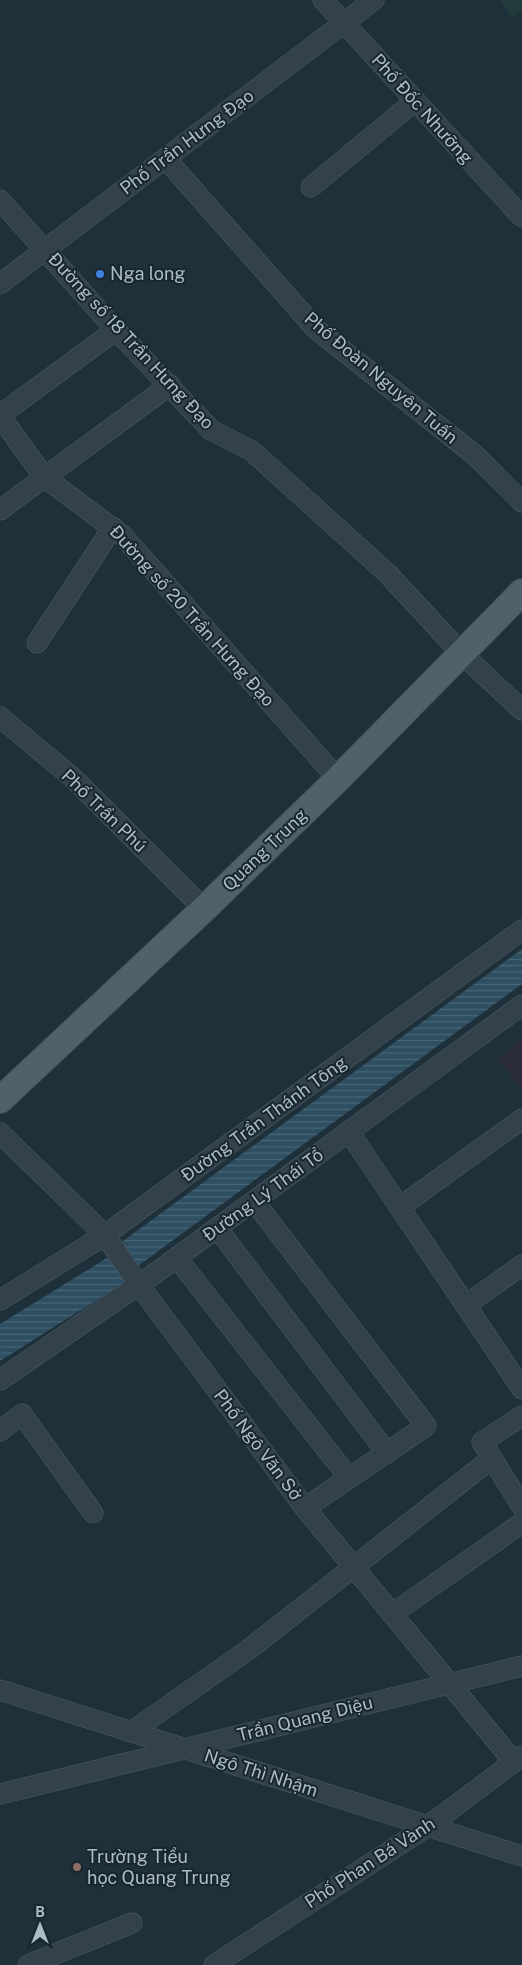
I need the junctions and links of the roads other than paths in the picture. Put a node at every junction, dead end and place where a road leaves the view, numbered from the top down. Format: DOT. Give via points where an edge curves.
graph roads {
  1 [pos="323,0"];
  2 [pos="374,0"];
  3 [pos="344,23"];
  4 [pos="415,101"];
  5 [pos="166,159"];
  6 [pos="311,187"];
  7 [pos="515,197"];
  8 [pos="0,200"];
  9 [pos="522,217"];
  10 [pos="45,249"];
  11 [pos="0,284"];
  12 [pos="116,330"];
  13 [pos="170,385"];
  14 [pos="0,416"];
  15 [pos="44,477"];
  16 [pos="522,502"];
  17 [pos="0,510"];
  18 [pos="113,528"];
  19 [pos="522,592"];
  20 [pos="37,643"];
  21 [pos="461,653"];
  22 [pos="522,710"];
  23 [pos="0,717"];
  24 [pos="338,779"];
  25 [pos="204,909"];
  26 [pos="522,930"];
  27 [pos="522,1004"];
  28 [pos="0,1100"];
  29 [pos="522,1119"];
  30 [pos="349,1132"];
  31 [pos="0,1133"];
  32 [pos="254,1201"];
  33 [pos="400,1207"];
  34 [pos="217,1228"];
  35 [pos="108,1239"];
  36 [pos="177,1258"];
  37 [pos="522,1265"];
  38 [pos="135,1278"];
  39 [pos="0,1300"];
  40 [pos="466,1305"];
  41 [pos="516,1367"];
  42 [pos="0,1380"];
  43 [pos="522,1389"];
  44 [pos="522,1416"];
  45 [pos="0,1431"];
  46 [pos="387,1453"];
  47 [pos="491,1459"];
  48 [pos="349,1478"];
  49 [pos="522,1506"];
  50 [pos="305,1508"];
  51 [pos="92,1513"];
  52 [pos="522,1523"];
  53 [pos="353,1568"];
  54 [pos="392,1614"];
  55 [pos="522,1666"];
  56 [pos="448,1683"];
  57 [pos="0,1690"];
  58 [pos="131,1732"];
  59 [pos="187,1750"];
  60 [pos="518,1759"];
  61 [pos="0,1794"];
  62 [pos="427,1827"];
  63 [pos="522,1856"];
  64 [pos="132,1924"];
  65 [pos="28,1965"];
  66 [pos="214,1965"];
  1 -- 3 [label="street, Phố Đốc Nhưỡng"];
  2 -- 3 [label="street, Phố Trần Hưng Đạo"];
  3 -- 4 [label="street, Phố Đốc Nhưỡng"];
  3 -- 5 [label="street, Phố Trần Hưng Đạo"];
  4 -- 6 [label="street"];
  4 -- 7 [label="street, Phố Đốc Nhưỡng"];
  5 -- 10 [label="street, Phố Trần Hưng Đạo"];
  5 -- 16 [label="street, Phố Đoàn Nguyên Tuấn" via="316,330 476,456"];
  7 -- 9 [label="street, Phố Đốc Nhưỡng"];
  8 -- 10 [label="street, Đường số 18 Trần Hưng Đạo"];
  10 -- 11 [label="street, Phố Trần Hưng Đạo"];
  10 -- 12 [label="street, Đường số 18 Trần Hưng Đạo"];
  12 -- 13 [label="street, Đường số 18 Trần Hưng Đạo"];
  12 -- 14 [label="street"];
  13 -- 15 [label="street"];
  13 -- 21 [label="street, Đường số 18 Trần Hưng Đạo" via="211,430 252,451 388,574"];
  14 -- 15 [label="street, Đường số 20 Trần Hưng Đạo"];
  15 -- 17 [label="street"];
  15 -- 18 [label="street, Đường số 20 Trần Hưng Đạo"];
  18 -- 20 [label="street"];
  18 -- 24 [label="street, Đường số 20 Trần Hưng Đạo"];
  19 -- 21 [label="main road, Quang Trung"];
  21 -- 22 [label="street, Đường số 18 Trần Hưng Đạo"];
  21 -- 24 [label="main road, Quang Trung"];
  23 -- 25 [label="street, Phố Trần Phú" via="73,778"];
  24 -- 25 [label="main road, Quang Trung"];
  25 -- 28 [label="main road, Quang Trung"];
  26 -- 35 [label="street, Đường Trần Thánh Tông"];
  27 -- 30 [label="street, Đường Lý Thái Tổ"];
  29 -- 33 [label="street"];
  30 -- 32 [label="street, Đường Lý Thái Tổ"];
  30 -- 33 [label="street"];
  31 -- 35 [label="street, Phố Ngô Văn Sở"];
  32 -- 34 [label="street, Đường Lý Thái Tổ"];
  32 -- 46 [label="street" via="426,1426"];
  33 -- 40 [label="street"];
  34 -- 36 [label="street, Đường Lý Thái Tổ"];
  34 -- 46 [label="street"];
  35 -- 38 [label="street, Phố Ngô Văn Sở"];
  35 -- 39 [label="street, Đường Trần Thánh Tông"];
  36 -- 38 [label="street, Đường Lý Thái Tổ"];
  36 -- 48 [label="street"];
  37 -- 40 [label="street"];
  38 -- 42 [label="street, Đường Lý Thái Tổ"];
  38 -- 50 [label="street, Phố Ngô Văn Sở"];
  40 -- 41 [label="street"];
  41 -- 43 [label="street"];
  44 -- 47 [label="street" via="482,1442"];
  45 -- 51 [label="street" via="22,1414"];
  46 -- 48 [label="street"];
  47 -- 49 [label="street"];
  47 -- 53 [label="street"];
  48 -- 50 [label="street"];
  50 -- 53 [label="street, Phố Ngô Văn Sở"];
  52 -- 54 [label="street"];
  53 -- 54 [label="street, Phố Ngô Văn Sở"];
  53 -- 58 [label="street" via="248,1650"];
  54 -- 56 [label="street, Phố Ngô Văn Sở"];
  55 -- 56 [label="street, Trần Quang Diệu"];
  56 -- 59 [label="street, Trần Quang Diệu"];
  56 -- 60 [label="street, Phố Ngô Văn Sở"];
  57 -- 58 [label="street, Ngô Thì Nhậm"];
  58 -- 59 [label="street, Ngô Thì Nhậm"];
  59 -- 61 [label="street, Trần Quang Diệu"];
  59 -- 62 [label="street, Ngô Thì Nhậm"];
  60 -- 62 [label="street, Phố Phan Bá Vành"];
  62 -- 63 [label="street, Ngô Thì Nhậm"];
  62 -- 66 [label="street, Phố Phan Bá Vành"];
  64 -- 65 [label="street"];
}
